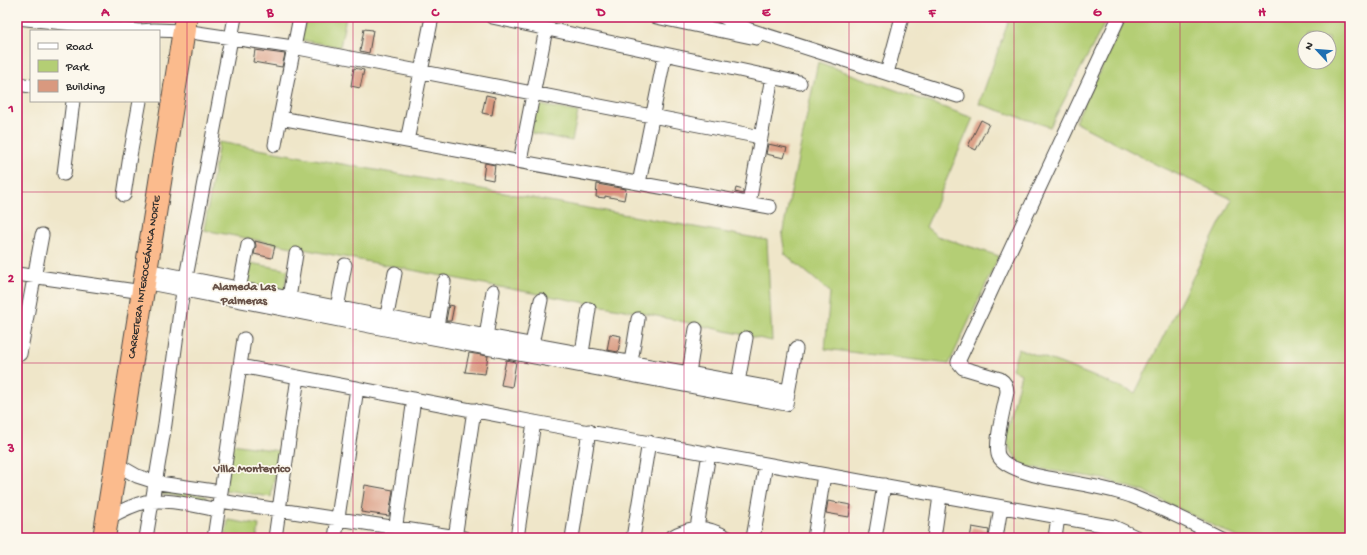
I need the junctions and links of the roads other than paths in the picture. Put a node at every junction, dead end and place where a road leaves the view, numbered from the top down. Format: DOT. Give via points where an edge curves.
graph roads {
  1 [pos="235,17"];
  2 [pos="300,17"];
  3 [pos="432,17"];
  4 [pos="492,17"];
  5 [pos="656,17"];
  6 [pos="723,17"];
  7 [pos="902,17"];
  8 [pos="1119,17"];
  9 [pos="17,18"];
  10 [pos="185,24"];
  11 [pos="546,29"];
  12 [pos="130,30"];
  13 [pos="154,30"];
  14 [pos="231,39"];
  15 [pos="294,48"];
  16 [pos="815,50"];
  17 [pos="665,54"];
  18 [pos="421,72"];
  19 [pos="887,73"];
  20 [pos="772,77"];
  21 [pos="800,83"];
  22 [pos="17,84"];
  23 [pos="30,86"];
  24 [pos="533,94"];
  25 [pos="958,96"];
  26 [pos="73,102"];
  27 [pos="140,102"];
  28 [pos="652,116"];
  29 [pos="280,118"];
  30 [pos="761,137"];
  31 [pos="407,141"];
  32 [pos="275,145"];
  33 [pos="520,161"];
  34 [pos="64,174"];
  35 [pos="639,183"];
  36 [pos="124,195"];
  37 [pos="749,203"];
  38 [pos="770,207"];
  39 [pos="42,235"];
  40 [pos="248,245"];
  41 [pos="296,254"];
  42 [pos="345,265"];
  43 [pos="395,273"];
  44 [pos="17,274"];
  45 [pos="35,277"];
  46 [pos="144,281"];
  47 [pos="444,282"];
  48 [pos="185,284"];
  49 [pos="239,289"];
  50 [pos="493,291"];
  51 [pos="289,298"];
  52 [pos="541,300"];
  53 [pos="337,308"];
  54 [pos="589,310"];
  55 [pos="638,319"];
  56 [pos="386,324"];
  57 [pos="437,327"];
  58 [pos="696,329"];
  59 [pos="746,338"];
  60 [pos="244,339"];
  61 [pos="485,342"];
  62 [pos="532,344"];
  63 [pos="796,349"];
  64 [pos="582,353"];
  65 [pos="17,354"];
  66 [pos="631,362"];
  67 [pos="240,366"];
  68 [pos="689,373"];
  69 [pos="298,377"];
  70 [pos="738,382"];
  71 [pos="357,388"];
  72 [pos="787,397"];
  73 [pos="414,399"];
  74 [pos="474,410"];
  75 [pos="534,422"];
  76 [pos="589,431"];
  77 [pos="649,442"];
  78 [pos="709,454"];
  79 [pos="116,464"];
  80 [pos="766,464"];
  81 [pos="824,474"];
  82 [pos="155,482"];
  83 [pos="884,485"];
  84 [pos="940,496"];
  85 [pos="152,501"];
  86 [pos="220,501"];
  87 [pos="1001,507"];
  88 [pos="279,510"];
  89 [pos="1058,517"];
  90 [pos="338,519"];
  91 [pos="106,528"];
  92 [pos="697,528"];
  93 [pos="395,533"];
  94 [pos="1117,534"];
  95 [pos="146,538"];
  96 [pos="214,538"];
  97 [pos="275,538"];
  98 [pos="335,538"];
  99 [pos="458,538"];
  100 [pos="517,538"];
  101 [pos="572,538"];
  102 [pos="633,538"];
  103 [pos="670,538"];
  104 [pos="728,538"];
  105 [pos="753,538"];
  106 [pos="814,538"];
  107 [pos="875,538"];
  108 [pos="934,538"];
  109 [pos="996,538"];
  110 [pos="1055,538"];
  111 [pos="1138,538"];
  112 [pos="1222,538"];
  1 -- 14 [label="street"];
  2 -- 15 [label="street"];
  3 -- 18 [label="street"];
  4 -- 11 [label="street"];
  5 -- 16 [label="street"];
  6 -- 16 [label="street" via="750,30"];
  7 -- 19 [label="street"];
  8 -- 112 [label="street" via="958,362 963,368 1000,379 1007,386 997,448 998,457 1007,464 1033,475 1130,496"];
  9 -- 12 [label="street"];
  10 -- 13 [label="street"];
  10 -- 14 [label="street"];
  10 -- 46 [label="highway, CARRETERA INTEROCEÁNICA NORTE"];
  11 -- 17 [label="street"];
  11 -- 24 [label="street"];
  14 -- 15 [label="street"];
  14 -- 48 [label="street"];
  15 -- 18 [label="street"];
  15 -- 29 [label="street"];
  16 -- 19 [label="street"];
  17 -- 20 [label="street"];
  17 -- 28 [label="street"];
  18 -- 24 [label="street"];
  18 -- 31 [label="street"];
  19 -- 25 [label="street"];
  20 -- 21 [label="street"];
  20 -- 30 [label="street"];
  22 -- 23 [label="street"];
  24 -- 28 [label="street"];
  24 -- 33 [label="street"];
  26 -- 34 [label="street"];
  27 -- 36 [label="street"];
  28 -- 30 [label="street"];
  28 -- 35 [label="street"];
  29 -- 31 [label="street"];
  29 -- 32 [label="street"];
  30 -- 37 [label="street"];
  31 -- 33 [label="street"];
  33 -- 35 [label="street"];
  35 -- 37 [label="street"];
  37 -- 38 [label="street"];
  39 -- 45 [label="street"];
  40 -- 49 [label="street"];
  41 -- 51 [label="street"];
  42 -- 53 [label="street"];
  43 -- 56 [label="street"];
  44 -- 45 [label="street"];
  45 -- 46 [label="street"];
  45 -- 65 [label="street" via="20,354"];
  46 -- 48 [label="street"];
  46 -- 79 [label="highway, CARRETERA INTEROCEÁNICA NORTE"];
  47 -- 57 [label="street"];
  48 -- 49 [label="street"];
  48 -- 56 [label="street"];
  48 -- 82 [label="street"];
  49 -- 51 [label="street"];
  50 -- 61 [label="street"];
  51 -- 53 [label="street"];
  52 -- 62 [label="street"];
  53 -- 56 [label="street"];
  54 -- 64 [label="street"];
  55 -- 66 [label="street"];
  56 -- 57 [label="street"];
  56 -- 61 [label="street"];
  57 -- 61 [label="street"];
  58 -- 68 [label="street"];
  59 -- 70 [label="street"];
  60 -- 67 [label="street"];
  61 -- 62 [label="street"];
  61 -- 72 [label="street"];
  62 -- 64 [label="street"];
  63 -- 72 [label="street"];
  64 -- 66 [label="street"];
  66 -- 68 [label="street"];
  67 -- 69 [label="street"];
  67 -- 86 [label="street"];
  68 -- 70 [label="street"];
  69 -- 71 [label="street"];
  69 -- 88 [label="street"];
  70 -- 72 [label="street"];
  71 -- 73 [label="street"];
  71 -- 90 [label="street"];
  73 -- 74 [label="street"];
  73 -- 93 [label="street"];
  74 -- 75 [label="street"];
  74 -- 99 [label="street"];
  75 -- 76 [label="street"];
  75 -- 100 [label="street"];
  76 -- 77 [label="street"];
  76 -- 101 [label="street"];
  77 -- 78 [label="street"];
  77 -- 102 [label="street"];
  78 -- 80 [label="street"];
  78 -- 92 [label="street"];
  79 -- 82 [label="street" via="137,476"];
  79 -- 91 [label="highway, CARRETERA INTEROCEÁNICA NORTE"];
  80 -- 81 [label="street"];
  80 -- 105 [label="street"];
  81 -- 83 [label="street"];
  81 -- 106 [label="street"];
  82 -- 85 [label="street"];
  82 -- 86 [label="street"];
  83 -- 84 [label="street"];
  83 -- 107 [label="street"];
  84 -- 87 [label="street"];
  84 -- 108 [label="street"];
  85 -- 86 [label="street"];
  85 -- 91 [label="street" via="135,505"];
  85 -- 95 [label="street"];
  86 -- 88 [label="street"];
  86 -- 96 [label="street"];
  87 -- 89 [label="street"];
  87 -- 109 [label="street"];
  88 -- 90 [label="street"];
  88 -- 97 [label="street"];
  89 -- 94 [label="street"];
  89 -- 110 [label="street"];
  90 -- 93 [label="street"];
  90 -- 98 [label="street"];
  92 -- 103 [label="street" via="684,530"];
  92 -- 104 [label="street" via="716,531"];
  93 -- 99 [label="street"];
  94 -- 111 [label="street"];
}
